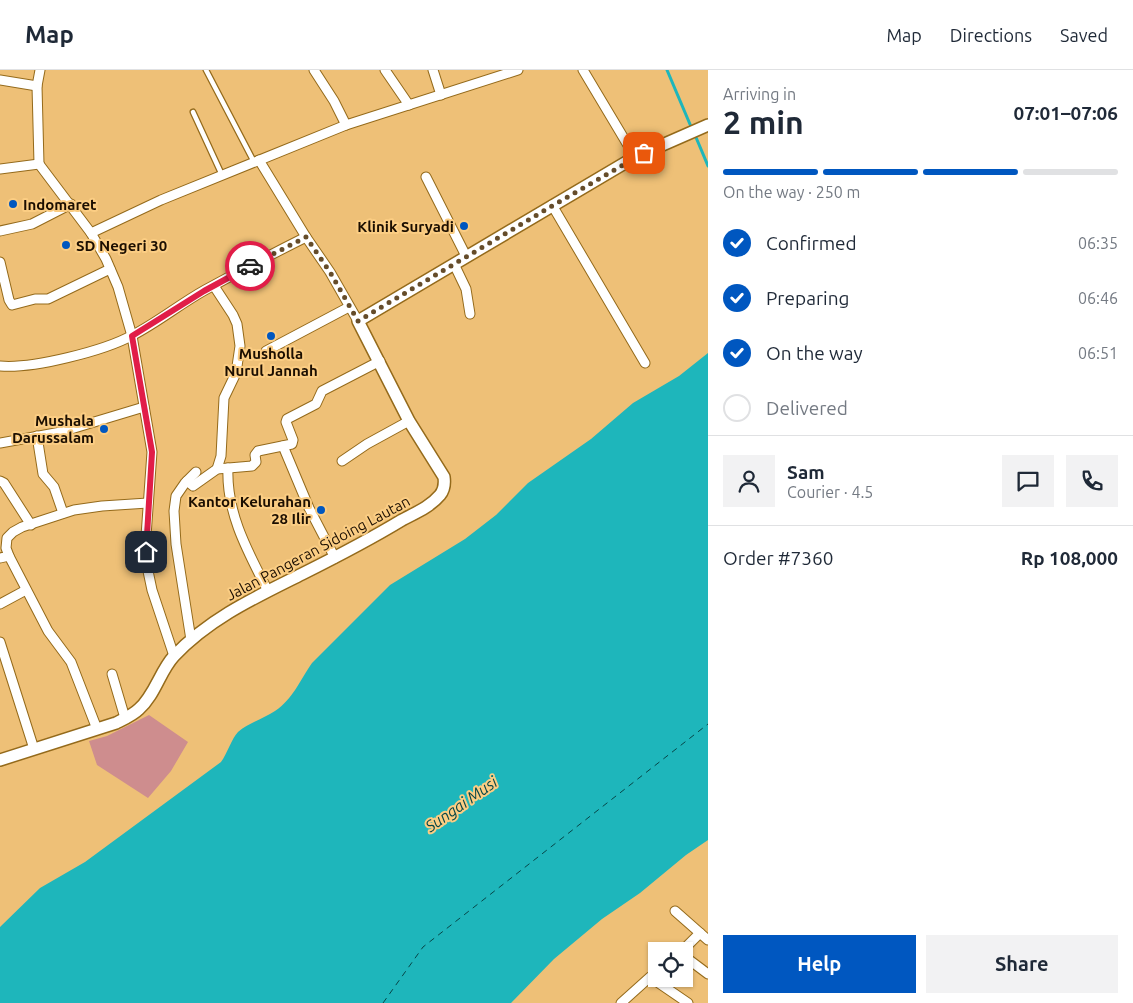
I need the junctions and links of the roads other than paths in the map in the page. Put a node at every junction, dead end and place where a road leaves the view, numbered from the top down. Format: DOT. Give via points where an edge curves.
graph roads {
  1 [pos="40,70"];
  2 [pos="206,70"];
  3 [pos="314,70"];
  4 [pos="385,70"];
  5 [pos="433,70"];
  6 [pos="518,70"];
  7 [pos="583,70"];
  8 [pos="0,80"];
  9 [pos="37,86"];
  10 [pos="441,94"];
  11 [pos="408,105"];
  12 [pos="193,112"];
  13 [pos="346,125"];
  14 [pos="706,126"];
  15 [pos="635,157"];
  16 [pos="257,161"];
  17 [pos="39,164"];
  18 [pos="0,169"];
  19 [pos="222,175"];
  20 [pos="426,177"];
  21 [pos="71,204"];
  22 [pos="552,206"];
  23 [pos="0,231"];
  24 [pos="91,232"];
  25 [pos="306,237"];
  26 [pos="466,256"];
  27 [pos="0,262"];
  28 [pos="454,264"];
  29 [pos="110,269"];
  30 [pos="210,288"];
  31 [pos="350,307"];
  32 [pos="470,314"];
  33 [pos="358,321"];
  34 [pos="132,336"];
  35 [pos="266,351"];
  36 [pos="380,361"];
  37 [pos="645,363"];
  38 [pos="0,366"];
  39 [pos="144,407"];
  40 [pos="409,421"];
  41 [pos="38,436"];
  42 [pos="0,443"];
  43 [pos="283,446"];
  44 [pos="342,460"];
  45 [pos="228,468"];
  46 [pos="217,469"];
  47 [pos="196,472"];
  48 [pos="0,481"];
  49 [pos="189,483"];
  50 [pos="148,503"];
  51 [pos="63,513"];
  52 [pos="31,525"];
  53 [pos="5,557"];
  54 [pos="335,558"];
  55 [pos="26,590"];
  56 [pos="268,591"];
  57 [pos="0,604"];
  58 [pos="193,638"];
  59 [pos="0,643"];
  60 [pos="174,656"];
  61 [pos="112,674"];
  62 [pos="126,718"];
  63 [pos="96,729"];
  64 [pos="34,750"];
  65 [pos="0,760"];
  66 [pos="675,911"];
  67 [pos="700,933"];
  68 [pos="708,940"];
  69 [pos="691,942"];
  70 [pos="693,963"];
  71 [pos="708,974"];
  72 [pos="621,1003"];
  73 [pos="688,1003"];
  1 -- 9 [label="street"];
  2 -- 16 [label="lane"];
  3 -- 13 [label="street"];
  4 -- 11 [label="street"];
  5 -- 10 [label="street"];
  6 -- 10 [label="street"];
  7 -- 15 [label="street"];
  8 -- 9 [label="street"];
  9 -- 17 [label="street"];
  10 -- 11 [label="street"];
  11 -- 13 [label="street"];
  12 -- 19 [label="lane"];
  13 -- 16 [label="street"];
  14 -- 15 [label="street"];
  15 -- 22 [label="street"];
  16 -- 19 [label="street"];
  16 -- 25 [label="street"];
  17 -- 18 [label="street"];
  17 -- 21 [label="street"];
  19 -- 24 [label="street"];
  20 -- 26 [label="street"];
  21 -- 23 [label="street" via="32,224"];
  21 -- 24 [label="street"];
  22 -- 26 [label="street"];
  22 -- 37 [label="street"];
  24 -- 29 [label="street"];
  25 -- 30 [label="street"];
  25 -- 31 [label="street"];
  26 -- 28 [label="street"];
  27 -- 29 [label="street" via="12,305 48,298"];
  28 -- 32 [label="street" via="466,289"];
  28 -- 33 [label="street"];
  29 -- 34 [label="street"];
  30 -- 34 [label="street"];
  30 -- 46 [label="street" via="233,315 240,346 236,372 224,398 221,456"];
  31 -- 33 [label="street"];
  31 -- 35 [label="street"];
  33 -- 36 [label="street, Jalan Pangeran Sidoing Lautan"];
  34 -- 38 [label="street" via="97,350 31,365"];
  34 -- 39 [label="street"];
  36 -- 40 [label="street, Jalan Pangeran Sidoing Lautan"];
  36 -- 43 [label="street" via="322,391 316,404 287,419 293,442"];
  39 -- 41 [label="street"];
  39 -- 50 [label="street" via="152,452"];
  40 -- 44 [label="street"];
  40 -- 54 [label="street, Jalan Pangeran Sidoing Lautan" via="444,477 441,493 432,503"];
  41 -- 42 [label="street"];
  41 -- 51 [label="street" via="43,474 54,487"];
  43 -- 45 [label="street" via="258,451 252,466"];
  43 -- 54 [label="street" via="308,508"];
  45 -- 46 [label="street"];
  45 -- 56 [label="street" via="228,492 235,519"];
  46 -- 49 [label="street" via="193,486"];
  47 -- 49 [label="street"];
  48 -- 52 [label="street"];
  49 -- 58 [label="street" via="175,498 174,511 176,544"];
  50 -- 51 [label="street"];
  50 -- 60 [label="street" via="148,571"];
  51 -- 52 [label="street"];
  52 -- 53 [label="street" via="8,535"];
  53 -- 55 [label="street"];
  54 -- 56 [label="street, Jalan Pangeran Sidoing Lautan"];
  55 -- 57 [label="street"];
  55 -- 63 [label="street" via="48,630 71,662"];
  56 -- 58 [label="street, Jalan Pangeran Sidoing Lautan"];
  58 -- 60 [label="street, Jalan Pangeran Sidoing Lautan"];
  59 -- 64 [label="street"];
  60 -- 62 [label="street, Jalan Pangeran Sidoing Lautan" via="146,702"];
  61 -- 62 [label="street"];
  62 -- 63 [label="street, Jalan Pangeran Sidoing Lautan"];
  63 -- 64 [label="street, Jalan Pangeran Sidoing Lautan"];
  64 -- 65 [label="street, Jalan Pangeran Sidoing Lautan"];
  66 -- 67 [label="street"];
  67 -- 68 [label="street"];
  67 -- 69 [label="street"];
  70 -- 71 [label="street"];
  72 -- 73 [label="street" via="650,977"];
}
